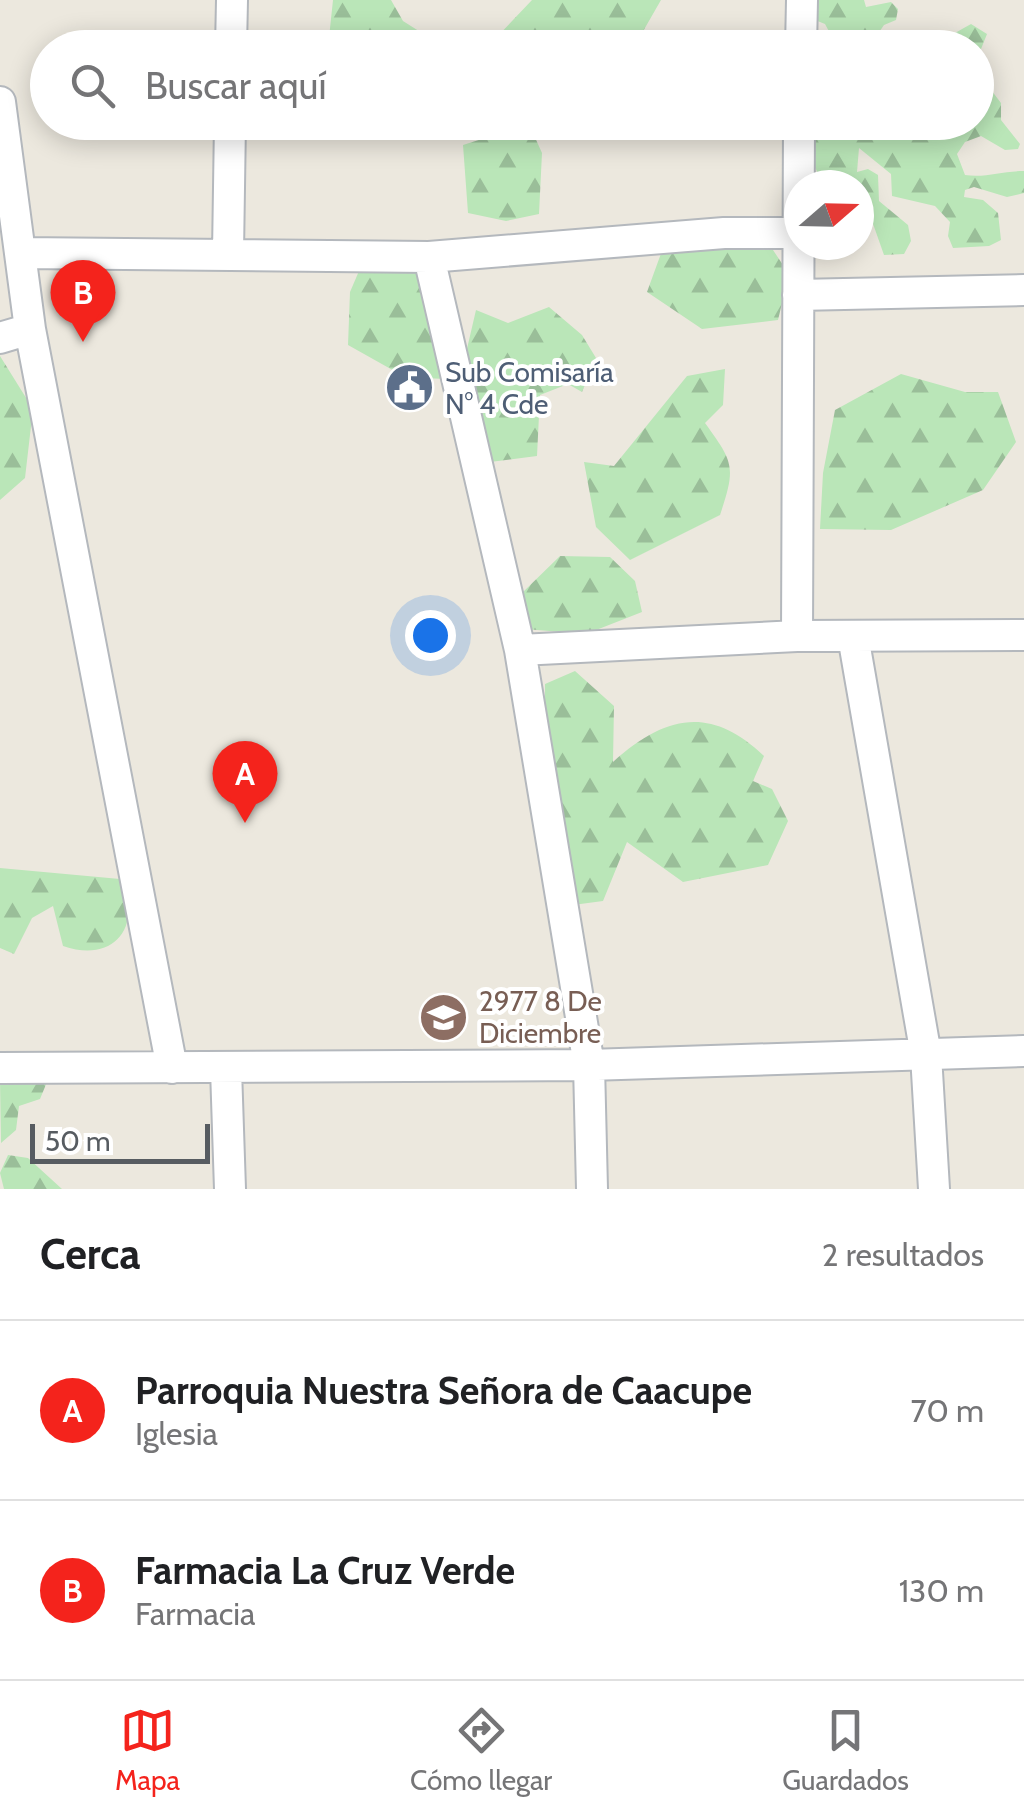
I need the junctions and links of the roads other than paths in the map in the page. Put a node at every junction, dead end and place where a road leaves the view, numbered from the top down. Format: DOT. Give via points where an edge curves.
graph roads {
  1 [pos="232,0"];
  2 [pos="802,0"];
  3 [pos="231,30"];
  4 [pos="801,30"];
  5 [pos="0,102"];
  6 [pos="230,140"];
  7 [pos="799,140"];
  8 [pos="798,170"];
  9 [pos="784,233"];
  10 [pos="21,253"];
  11 [pos="228,254"];
  12 [pos="429,257"];
  13 [pos="797,260"];
  14 [pos="1024,290"];
  15 [pos="798,295"];
  16 [pos="30,329"];
  17 [pos="0,338"];
  18 [pos="1024,635"];
  19 [pos="798,636"];
  20 [pos="853,636"];
  21 [pos="520,650"];
  22 [pos="1024,1050"];
  23 [pos="926,1055"];
  24 [pos="589,1065"];
  25 [pos="0,1068"];
  26 [pos="172,1068"];
  27 [pos="226,1068"];
  28 [pos="230,1189"];
  29 [pos="592,1189"];
  30 [pos="934,1189"];
  1 -- 3 [label="street"];
  2 -- 4 [label="street"];
  5 -- 10 [label="street"];
  6 -- 11 [label="street"];
  7 -- 8 [label="street"];
  9 -- 12 [label="street"];
  10 -- 11 [label="street"];
  10 -- 16 [label="street"];
  11 -- 12 [label="street"];
  12 -- 21 [label="street"];
  13 -- 15 [label="street"];
  14 -- 15 [label="street"];
  15 -- 19 [label="street"];
  16 -- 17 [label="street"];
  16 -- 26 [label="street"];
  18 -- 20 [label="street"];
  19 -- 20 [label="street"];
  19 -- 21 [label="street"];
  20 -- 23 [label="street"];
  21 -- 24 [label="street"];
  22 -- 23 [label="street"];
  23 -- 24 [label="street"];
  23 -- 30 [label="street"];
  24 -- 27 [label="street"];
  24 -- 29 [label="street"];
  25 -- 26 [label="street"];
  26 -- 27 [label="street"];
  27 -- 28 [label="street"];
}
